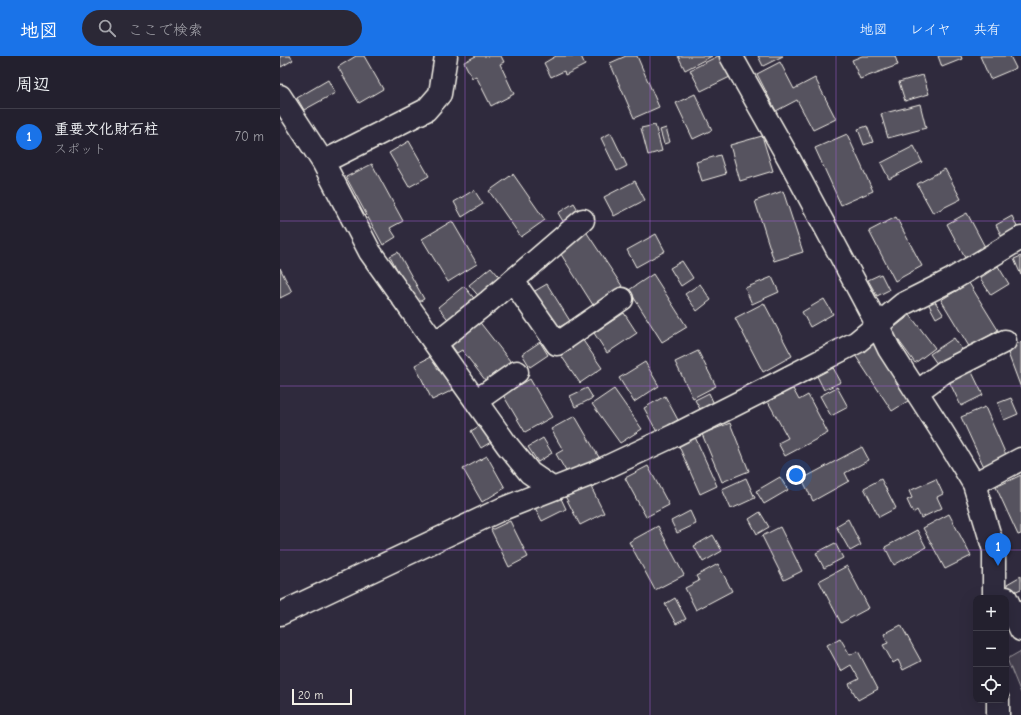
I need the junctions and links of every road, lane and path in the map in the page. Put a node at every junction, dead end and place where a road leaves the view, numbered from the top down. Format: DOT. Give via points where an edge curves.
graph roads {
  1 [pos="446,56"];
  2 [pos="731,56"];
  3 [pos="280,96"];
  4 [pos="323,162"];
  5 [pos="583,220"];
  6 [pos="1021,238"];
  7 [pos="513,281"];
  8 [pos="622,300"];
  9 [pos="877,324"];
  10 [pos="1005,341"];
  11 [pos="436,343"];
  12 [pos="517,372"];
  13 [pos="917,392"];
  14 [pos="476,401"];
  15 [pos="1021,459"];
  16 [pos="974,484"];
  17 [pos="552,488"];
  18 [pos="994,574"];
  19 [pos="994,595"];
  20 [pos="1004,595"];
  21 [pos="1009,604"];
  22 [pos="280,614"];
  23 [pos="1021,630"];
  24 [pos="998,703"];
  25 [pos="998,715"];
  1 -- 4 [label="street" via="440,94 426,110"];
  2 -- 9 [label="street"];
  3 -- 4 [label="street"];
  4 -- 11 [label="street" via="370,252"];
  5 -- 7 [label="street"];
  6 -- 9 [label="street" via="951,280 903,304"];
  7 -- 8 [label="street" via="557,344"];
  7 -- 11 [label="street"];
  9 -- 13 [label="street" via="889,349"];
  9 -- 17 [label="street" via="857,342 687,429 594,473"];
  10 -- 13 [label="street" via="944,372"];
  11 -- 14 [label="street"];
  12 -- 14 [label="street"];
  13 -- 16 [label="street"];
  14 -- 17 [label="street" via="530,473"];
  15 -- 16 [label="street"];
  16 -- 18 [label="street" via="994,550"];
  17 -- 22 [label="street"];
  18 -- 19 [label="street"];
  18 -- 20 [label="street"];
  21 -- 23 [label="street"];
  24 -- 25 [label="street"];
}
